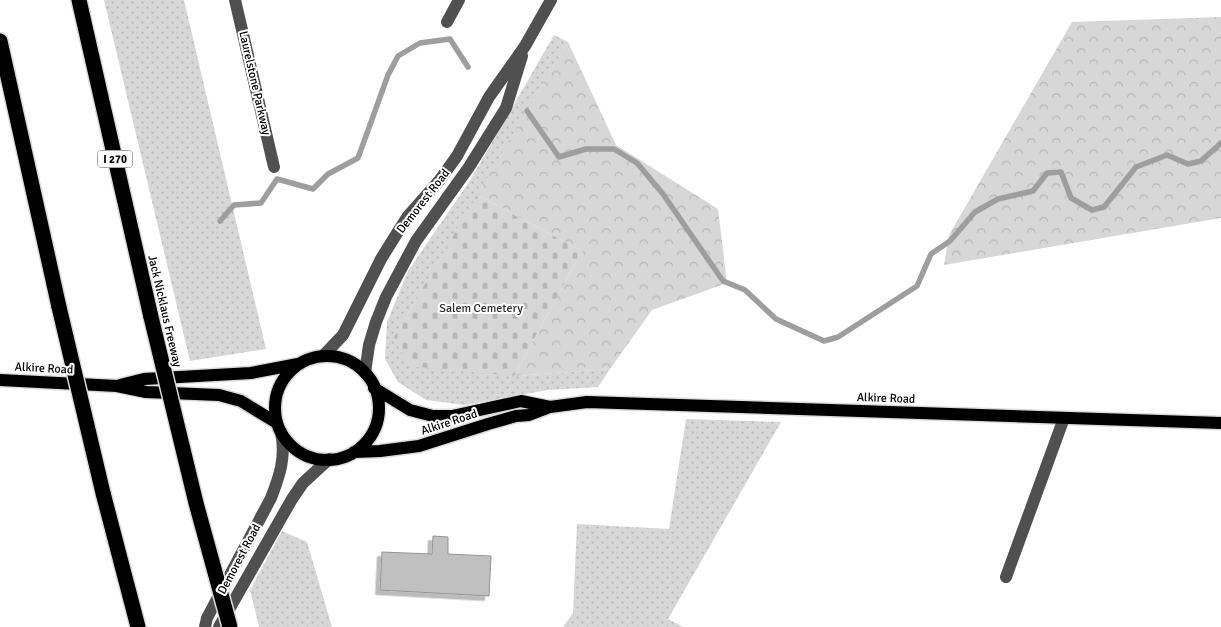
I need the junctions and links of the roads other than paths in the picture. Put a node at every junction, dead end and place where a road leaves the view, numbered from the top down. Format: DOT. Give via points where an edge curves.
graph roads {
  1 [pos="79,0"];
  2 [pos="235,0"];
  3 [pos="459,0"];
  4 [pos="551,0"];
  5 [pos="447,22"];
  6 [pos="0,41"];
  7 [pos="525,46"];
  8 [pos="274,167"];
  9 [pos="323,356"];
  10 [pos="301,363"];
  11 [pos="365,373"];
  12 [pos="0,380"];
  13 [pos="117,386"];
  14 [pos="374,388"];
  15 [pos="550,407"];
  16 [pos="1064,418"];
  17 [pos="1221,423"];
  18 [pos="279,428"];
  19 [pos="354,452"];
  20 [pos="329,460"];
  21 [pos="1006,577"];
  22 [pos="138,627"];
  23 [pos="205,627"];
  24 [pos="219,627"];
  25 [pos="230,627"];
  1 -- 25 [label="highway, Jack Nicklaus Freeway / I 270, bridge" via="151,317"];
  2 -- 8 [label="street, Laurelstone Parkway"];
  3 -- 5 [label="street"];
  4 -- 7 [label="street, Demorest Road"];
  6 -- 22 [label="highway, bridge" via="59,307"];
  7 -- 9 [label="street, Demorest Road" via="489,97 457,156 399,230 343,336"];
  7 -- 11 [label="street, Demorest Road" via="506,108 416,242 386,297 369,345"];
  9 -- 10 [label="main road"];
  9 -- 11 [label="main road" via="347,360"];
  10 -- 13 [label="main road, Alkire Road" via="251,373 144,379"];
  10 -- 18 [label="main road" via="288,374 277,392 275,408"];
  11 -- 14 [label="main road"];
  12 -- 13 [label="main road, Alkire Road"];
  13 -- 18 [label="main road, Alkire Road" via="146,392 228,397 241,401"];
  14 -- 15 [label="main road, Alkire Road" via="410,410 438,416 521,401"];
  14 -- 19 [label="main road" via="379,407 377,422 368,439"];
  15 -- 16 [label="main road, Alkire Road" via="600,402"];
  15 -- 19 [label="main road, Alkire Road" via="420,446"];
  16 -- 17 [label="main road, Alkire Road"];
  16 -- 21 [label="street"];
  18 -- 20 [label="main road" via="291,445 304,454"];
  18 -- 23 [label="street, Demorest Road" via="284,457 271,498"];
  19 -- 20 [label="main road"];
  20 -- 24 [label="street, Demorest Road" via="303,483 292,499"];
}
